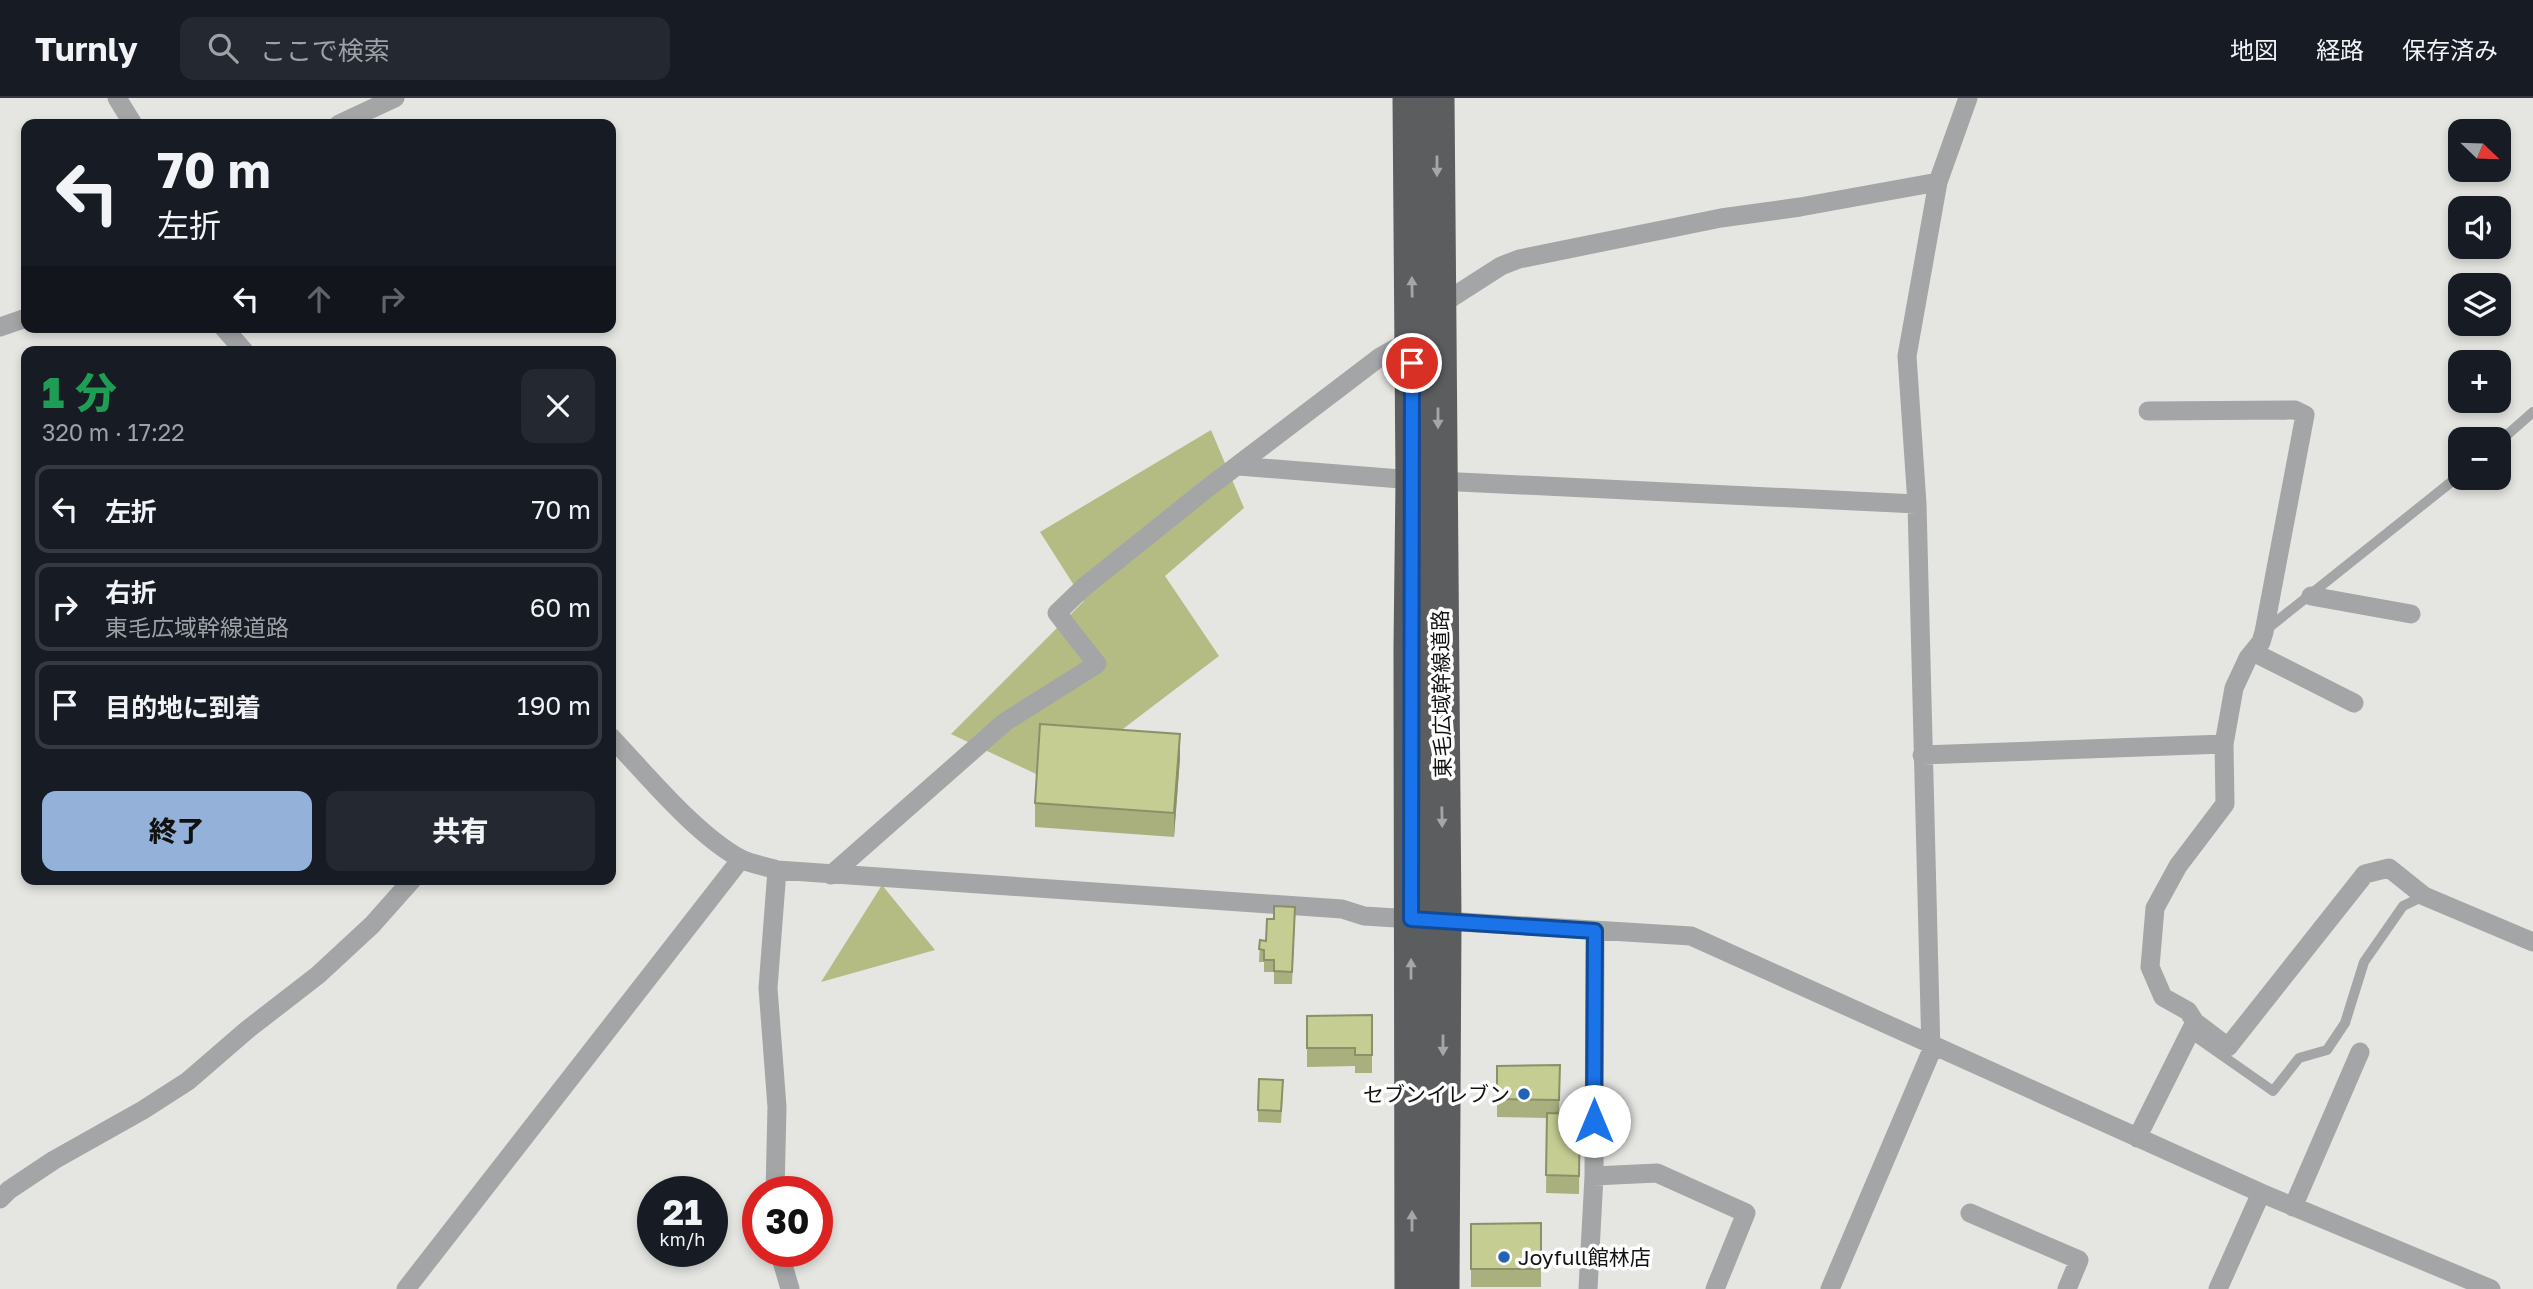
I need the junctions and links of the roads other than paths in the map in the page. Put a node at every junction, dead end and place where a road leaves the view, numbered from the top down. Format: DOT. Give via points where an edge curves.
graph roads {
  1 [pos="117,98"];
  2 [pos="395,98"];
  3 [pos="1410,98"];
  4 [pos="1437,98"];
  5 [pos="1968,98"];
  6 [pos="130,119"];
  7 [pos="350,119"];
  8 [pos="1938,182"];
  9 [pos="1437,307"];
  10 [pos="21,320"];
  11 [pos="0,327"];
  12 [pos="229,333"];
  13 [pos="1412,339"];
  14 [pos="240,346"];
  15 [pos="2148,411"];
  16 [pos="2533,412"];
  17 [pos="2511,431"];
  18 [pos="1238,466"];
  19 [pos="1426,481"];
  20 [pos="2448,485"];
  21 [pos="1917,504"];
  22 [pos="2311,596"];
  23 [pos="2411,614"];
  24 [pos="2264,632"];
  25 [pos="2253,652"];
  26 [pos="2354,703"];
  27 [pos="616,742"];
  28 [pos="2224,744"];
  29 [pos="1922,754"];
  30 [pos="741,859"];
  31 [pos="777,870"];
  32 [pos="831,875"];
  33 [pos="408,885"];
  34 [pos="2424,896"];
  35 [pos="1427,919"];
  36 [pos="1595,931"];
  37 [pos="2533,942"];
  38 [pos="2192,1027"];
  39 [pos="1931,1045"];
  40 [pos="2360,1052"];
  41 [pos="2137,1138"];
  42 [pos="775,1176"];
  43 [pos="1594,1176"];
  44 [pos="3,1188"];
  45 [pos="2261,1194"];
  46 [pos="2294,1207"];
  47 [pos="1970,1213"];
  48 [pos="784,1267"];
  49 [pos="406,1289"];
  50 [pos="790,1289"];
  51 [pos="1412,1289"];
  52 [pos="1441,1289"];
  53 [pos="1588,1289"];
  54 [pos="1715,1289"];
  55 [pos="1830,1289"];
  56 [pos="2067,1289"];
  57 [pos="2218,1289"];
  58 [pos="2491,1289"];
  1 -- 6 [label="street"];
  2 -- 7 [label="street"];
  13 -- 3 [label="highway, 東毛広域幹線道路, one-way"];
  4 -- 9 [label="highway, 東毛広域幹線道路, one-way"];
  5 -- 8 [label="street"];
  8 -- 9 [label="street" via="1721,218 1518,259"];
  8 -- 21 [label="street" via="1907,356"];
  9 -- 19 [label="highway, 東毛広域幹線道路, one-way"];
  10 -- 11 [label="street"];
  12 -- 14 [label="street"];
  13 -- 18 [label="street" via="1380,357"];
  13 -- 19 [label="highway, 東毛広域幹線道路"];
  15 -- 24 [label="street" via="2295,410 2305,415"];
  16 -- 17 [label="lane"];
  18 -- 19 [label="street"];
  18 -- 32 [label="street" via="1057,613 1097,664 1005,722"];
  19 -- 21 [label="street"];
  19 -- 35 [label="highway, 東毛広域幹線道路"];
  20 -- 22 [label="lane"];
  21 -- 29 [label="street"];
  22 -- 23 [label="street"];
  22 -- 24 [label="lane"];
  24 -- 25 [label="street"];
  25 -- 26 [label="street"];
  25 -- 28 [label="street" via="2234,688"];
  27 -- 30 [label="street" via="680,809"];
  28 -- 29 [label="street"];
  28 -- 38 [label="street" via="2225,804 2178,866 2155,908 2150,967 2163,997 2188,1011"];
  29 -- 39 [label="street"];
  30 -- 31 [label="street"];
  30 -- 49 [label="street"];
  31 -- 32 [label="street"];
  31 -- 42 [label="street" via="768,988 777,1107"];
  32 -- 35 [label="street" via="1295,905 1364,916"];
  33 -- 44 [label="street" via="317,975 188,1081"];
  34 -- 37 [label="street"];
  34 -- 38 [label="street" via="2389,868 2365,874 2228,1047"];
  34 -- 38 [label="lane" via="2403,906 2364,962 2344,1023 2327,1050 2300,1058 2273,1091"];
  35 -- 36 [label="street"];
  51 -- 35 [label="highway, 東毛広域幹線道路, one-way"];
  35 -- 52 [label="highway, 東毛広域幹線道路, one-way"];
  36 -- 39 [label="street" via="1691,936"];
  36 -- 43 [label="street"];
  38 -- 41 [label="street"];
  39 -- 41 [label="street"];
  39 -- 55 [label="street"];
  40 -- 46 [label="street"];
  41 -- 45 [label="street"];
  43 -- 53 [label="street"];
  43 -- 54 [label="street" via="1657,1173 1746,1213"];
  45 -- 46 [label="street"];
  45 -- 57 [label="street"];
  46 -- 58 [label="street"];
  47 -- 56 [label="street" via="2079,1260"];
  48 -- 50 [label="street"];
}
